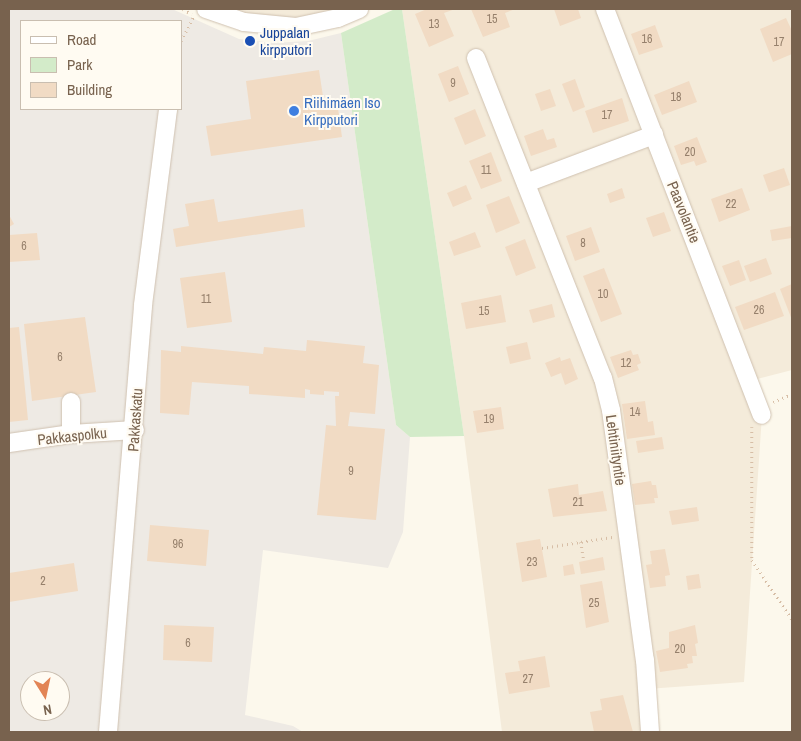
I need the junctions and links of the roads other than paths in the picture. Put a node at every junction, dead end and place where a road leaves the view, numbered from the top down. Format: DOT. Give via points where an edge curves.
graph roads {
  1 [pos="206,9"];
  2 [pos="359,9"];
  3 [pos="605,9"];
  4 [pos="476,58"];
  5 [pos="168,110"];
  6 [pos="654,135"];
  7 [pos="526,183"];
  8 [pos="70,402"];
  9 [pos="762,415"];
  10 [pos="135,430"];
  11 [pos="71,434"];
  12 [pos="9,443"];
  13 [pos="650,731"];
  14 [pos="108,732"];
  1 -- 2 [label="street" via="244,22 296,27 338,18"];
  3 -- 6 [label="street, Paavolantie"];
  4 -- 7 [label="street, Lehtiniityntie"];
  5 -- 10 [label="street, Pakkaskatu" via="143,305"];
  6 -- 7 [label="street"];
  6 -- 9 [label="street, Paavolantie"];
  7 -- 13 [label="street, Lehtiniityntie" via="603,378 645,660"];
  8 -- 11 [label="street"];
  10 -- 11 [label="street, Pakkaspolku"];
  10 -- 14 [label="street, Pakkaskatu"];
  11 -- 12 [label="street, Pakkaspolku"];
}
